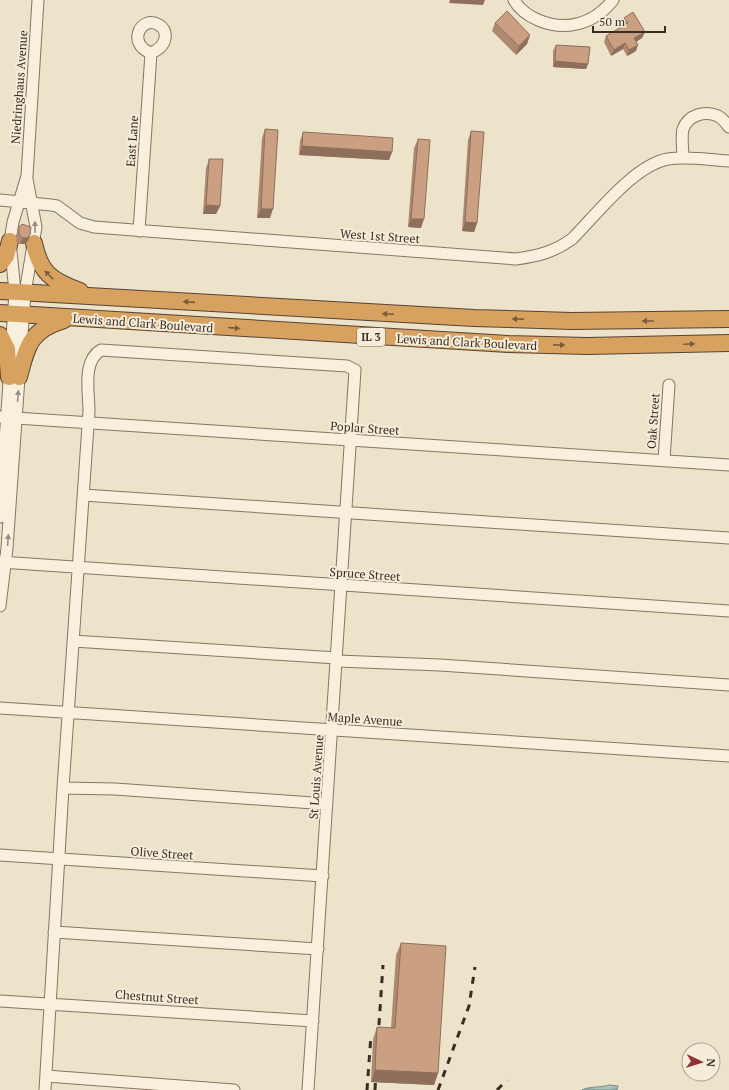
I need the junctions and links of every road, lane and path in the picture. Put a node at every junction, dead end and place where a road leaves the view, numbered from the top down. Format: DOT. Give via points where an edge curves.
graph roads {
  1 [pos="38,0"];
  2 [pos="514,0"];
  3 [pos="613,0"];
  4 [pos="151,53"];
  5 [pos="729,127"];
  6 [pos="683,158"];
  7 [pos="729,161"];
  8 [pos="27,176"];
  9 [pos="0,200"];
  10 [pos="20,201"];
  11 [pos="32,202"];
  12 [pos="139,231"];
  13 [pos="10,241"];
  14 [pos="34,243"];
  15 [pos="0,264"];
  16 [pos="13,292"];
  17 [pos="97,297"];
  18 [pos="12,314"];
  19 [pos="72,318"];
  20 [pos="729,319"];
  21 [pos="0,335"];
  22 [pos="729,343"];
  23 [pos="14,377"];
  24 [pos="669,385"];
  25 [pos="8,418"];
  26 [pos="88,423"];
  27 [pos="351,440"];
  28 [pos="664,460"];
  29 [pos="729,465"];
  30 [pos="83,495"];
  31 [pos="346,512"];
  32 [pos="0,518"];
  33 [pos="729,538"];
  34 [pos="3,562"];
  35 [pos="77,567"];
  36 [pos="342,585"];
  37 [pos="0,606"];
  38 [pos="729,611"];
  39 [pos="73,641"];
  40 [pos="337,660"];
  41 [pos="729,684"];
  42 [pos="0,708"];
  43 [pos="68,712"];
  44 [pos="332,730"];
  45 [pos="729,756"];
  46 [pos="63,788"];
  47 [pos="327,804"];
  48 [pos="0,855"];
  49 [pos="58,859"];
  50 [pos="323,876"];
  51 [pos="54,932"];
  52 [pos="318,950"];
  53 [pos="0,1001"];
  54 [pos="50,1004"];
  55 [pos="313,1021"];
  56 [pos="46,1076"];
  57 [pos="45,1090"];
  58 [pos="234,1090"];
  59 [pos="308,1090"];
  1 -- 8 [label="street, Niedringhaus Avenue"];
  2 -- 3 [label="street" via="521,9 534,18 566,26 590,20"];
  4 -- 12 [label="street, East Lane"];
  5 -- 6 [label="street" via="722,119 712,114 698,114 692,117 686,122 683,130"];
  6 -- 7 [label="street, West 1st Street"];
  6 -- 12 [label="street, West 1st Street" via="666,160 643,169 572,239 548,253 516,259"];
  8 -- 10 [label="street, Niedringhaus Avenue"];
  8 -- 11 [label="street, Niedringhaus Avenue"];
  9 -- 10 [label="street, West 1st Street"];
  10 -- 11 [label="street, West 1st Street"];
  10 -- 13 [label="street, Niedringhaus Avenue"];
  11 -- 12 [label="street, West 1st Street" via="57,206 80,223 94,227"];
  14 -- 11 [label="street, Niedringhaus Avenue, one-way" via="36,227"];
  13 -- 15 [label="highway" via="6,256"];
  13 -- 16 [label="street, Niedringhaus Avenue"];
  14 -- 16 [label="street, Niedringhaus Avenue" via="28,269"];
  17 -- 14 [label="highway, one-way" via="52,279 39,263"];
  16 -- 17 [label="highway, Lewis and Clark Boulevard / IL 3"];
  16 -- 18 [label="street, Niedringhaus Avenue"];
  20 -- 17 [label="highway, Lewis and Clark Boulevard / IL 3, one-way" via="572,321 474,318"];
  18 -- 19 [label="highway, Lewis and Clark Boulevard / IL 3"];
  18 -- 23 [label="street, Niedringhaus Avenue"];
  19 -- 22 [label="highway, Lewis and Clark Boulevard / IL 3, one-way" via="508,344 587,346"];
  19 -- 23 [label="highway" via="50,324 34,336"];
  21 -- 23 [label="highway" via="7,349"];
  23 -- 25 [label="street, Niedringhaus Avenue"];
  24 -- 28 [label="street, Oak Street"];
  25 -- 26 [label="street, Poplar Street"];
  25 -- 32 [label="street, Niedringhaus Avenue"];
  34 -- 25 [label="street, Niedringhaus Avenue, one-way"];
  26 -- 27 [label="street, Poplar Street"];
  26 -- 27 [label="street, St Louis Avenue" via="89,365 93,355 101,350 347,366 355,370"];
  26 -- 30 [label="street"];
  27 -- 28 [label="street, Poplar Street"];
  27 -- 31 [label="street, St Louis Avenue"];
  28 -- 29 [label="street, Poplar Street"];
  30 -- 31 [label="street"];
  30 -- 35 [label="street"];
  31 -- 33 [label="street"];
  31 -- 36 [label="street, St Louis Avenue"];
  34 -- 35 [label="street, Spruce Street"];
  34 -- 37 [label="street, Niedringhaus Avenue"];
  35 -- 36 [label="street, Spruce Street"];
  35 -- 39 [label="street"];
  36 -- 38 [label="street, Spruce Street"];
  36 -- 40 [label="street, St Louis Avenue"];
  39 -- 40 [label="street"];
  39 -- 43 [label="street"];
  40 -- 41 [label="street"];
  40 -- 44 [label="street, St Louis Avenue"];
  42 -- 43 [label="street, Maple Avenue"];
  43 -- 44 [label="street, Maple Avenue"];
  43 -- 46 [label="street"];
  44 -- 45 [label="street, Maple Avenue"];
  44 -- 47 [label="street, St Louis Avenue"];
  46 -- 47 [label="street" via="115,789"];
  46 -- 49 [label="street"];
  47 -- 50 [label="street, St Louis Avenue"];
  48 -- 49 [label="street, Olive Street"];
  49 -- 50 [label="street, Olive Street"];
  49 -- 51 [label="street"];
  50 -- 52 [label="street, St Louis Avenue"];
  51 -- 52 [label="street"];
  51 -- 54 [label="street"];
  52 -- 55 [label="street, St Louis Avenue"];
  53 -- 54 [label="street, Chestnut Street"];
  54 -- 55 [label="street, Chestnut Street"];
  54 -- 56 [label="street"];
  55 -- 59 [label="street, St Louis Avenue"];
  56 -- 57 [label="street"];
  56 -- 58 [label="street"];
}
